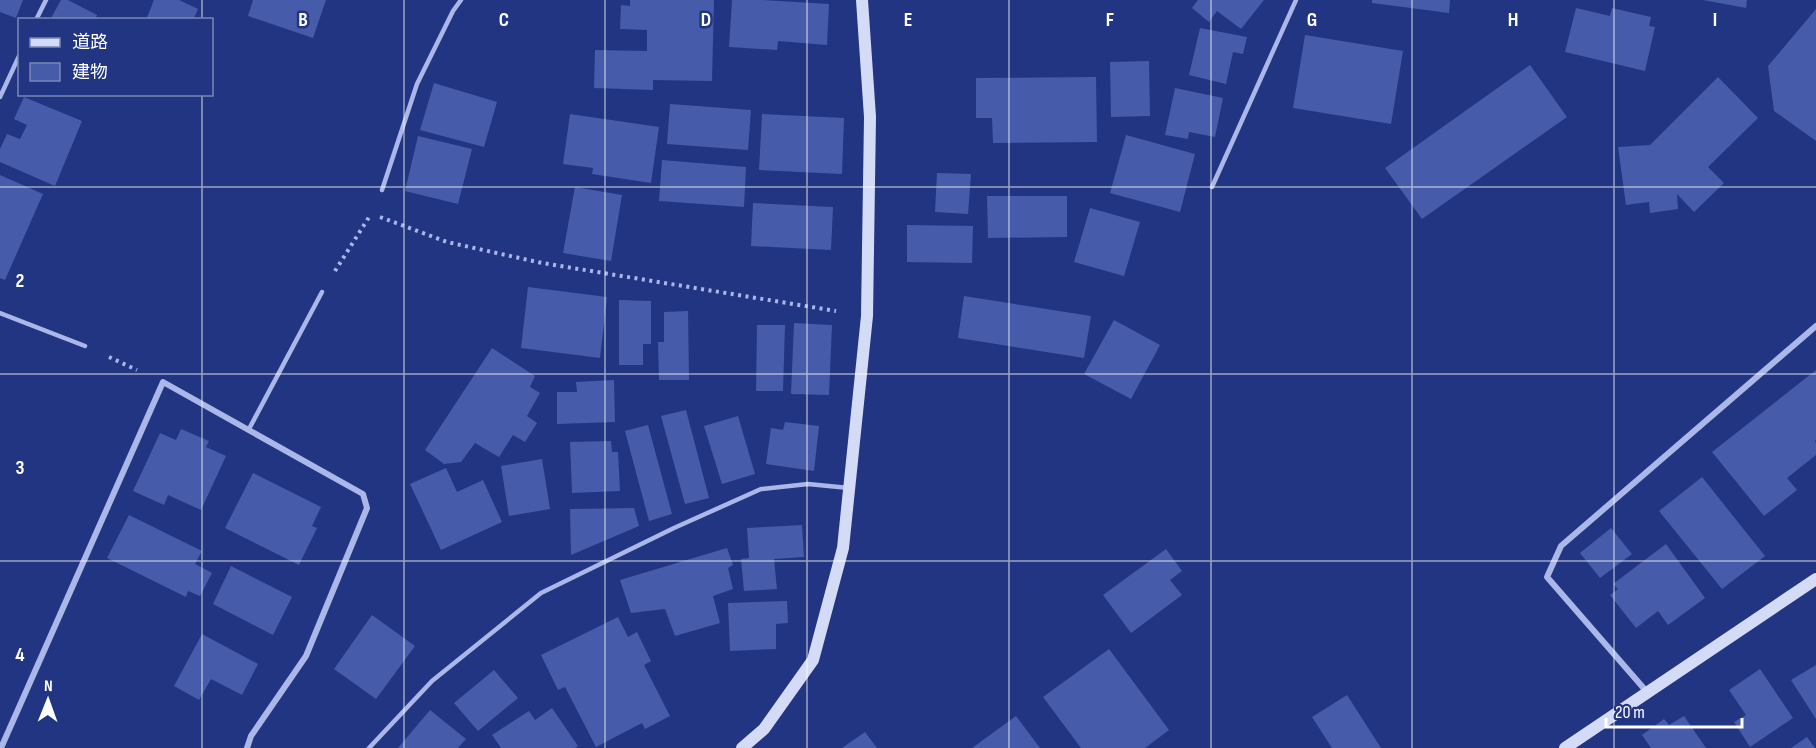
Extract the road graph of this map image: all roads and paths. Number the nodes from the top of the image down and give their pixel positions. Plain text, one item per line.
1 (45, 0) edge
2 (461, 0) edge
3 (862, 0) edge
4 (1296, 0) edge
5 (37, 18) edge
6 (18, 58) edge
7 (0, 98) edge
8 (1212, 188) dead end
9 (382, 190) dead end
10 (322, 292) joint
11 (0, 313) edge
12 (867, 316) junction
13 (1816, 326) edge
14 (85, 346) joint
15 (163, 382) junction
16 (249, 429) junction
17 (849, 488) junction
18 (1816, 579) edge
19 (1647, 692) junction
20 (1, 748) edge
21 (247, 748) edge
22 (369, 748) edge
23 (742, 748) edge
24 (1565, 748) edge

1 - 5 lane
2 - 9 lane
3 - 12 street
4 - 8 lane
6 - 7 lane
10 - 12 path
10 - 16 lane
11 - 14 lane
12 - 17 street
13 - 19 street
14 - 15 path
15 - 16 street
15 - 20 street
16 - 21 street
17 - 22 lane
17 - 23 street
18 - 19 street
19 - 24 street

